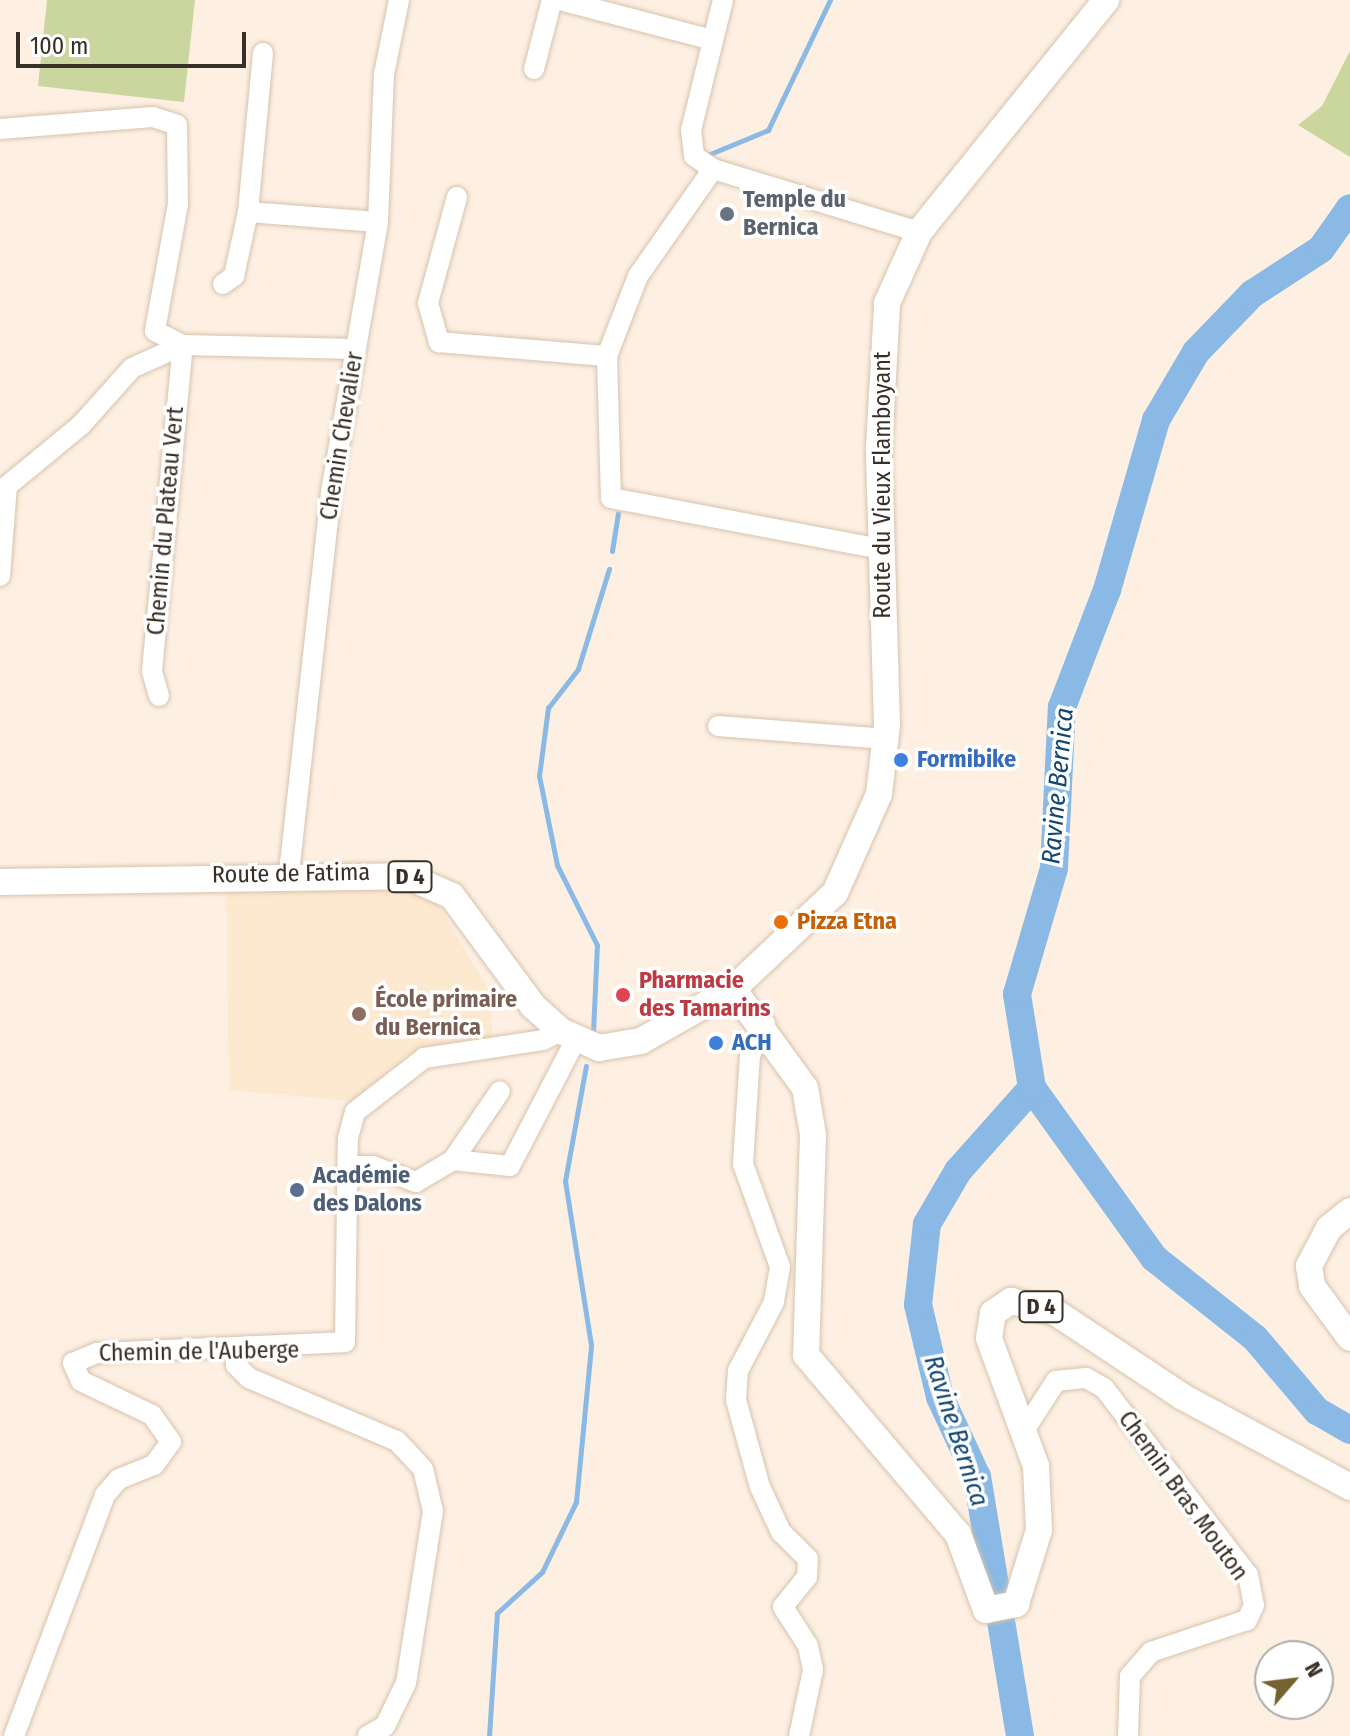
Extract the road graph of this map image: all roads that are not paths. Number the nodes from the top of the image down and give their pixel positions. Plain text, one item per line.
1 (399, 0) edge
2 (552, 0) edge
3 (560, 0) edge
4 (723, 0) edge
5 (1106, 0) edge
6 (713, 40) junction
7 (263, 53) dead end
8 (534, 69) dead end
9 (0, 129) edge
10 (713, 169) junction
11 (457, 197) dead end
12 (248, 212) junction
13 (378, 222) junction
14 (919, 232) junction
15 (223, 284) dead end
16 (183, 345) junction
17 (355, 349) junction
18 (607, 356) junction
19 (1, 497) edge
20 (880, 549) junction
21 (0, 576) edge
22 (159, 696) dead end
23 (718, 726) dead end
24 (886, 739) junction
25 (289, 873) junction
26 (0, 882) edge
27 (733, 989) junction
28 (765, 1023) junction
29 (568, 1035) junction
30 (500, 1091) dead end
31 (453, 1160) junction
32 (348, 1166) junction
33 (1350, 1211) edge
34 (1350, 1338) edge
35 (235, 1351) junction
36 (1023, 1432) junction
37 (1350, 1487) edge
38 (14, 1736) edge
39 (368, 1736) edge
40 (799, 1736) edge
41 (1128, 1736) edge

1 - 13 street, Chemin Chevalier
2 - 8 street
3 - 6 street
4 - 6 street
5 - 14 main road, Route du Vieux Flamboyant
6 - 10 street
7 - 12 street
9 - 16 street
10 - 14 street
10 - 18 street
11 - 18 street
12 - 13 street
12 - 15 street
13 - 17 street, Chemin Chevalier
14 - 20 main road, Route du Vieux Flamboyant
16 - 17 street
16 - 19 street
16 - 22 street, Chemin du Plateau Vert
17 - 25 street, Chemin Chevalier
18 - 20 street
19 - 21 street
20 - 24 main road, Route du Vieux Flamboyant
23 - 24 street
24 - 27 main road, Route du Vieux Flamboyant
25 - 26 main road, Route de Fatima / D 4
25 - 29 main road, Route de Fatima / D 4
27 - 28 main road, D 4
27 - 29 main road
28 - 36 main road, D 4
28 - 40 street
29 - 31 street
29 - 32 street, Chemin de l'Auberge
30 - 31 street
31 - 32 street
32 - 35 street, Chemin de l'Auberge
33 - 34 main road
35 - 38 street, Chemin de l'Auberge
35 - 39 street
36 - 37 main road, D 4
36 - 41 street, Chemin Bras Mouton

